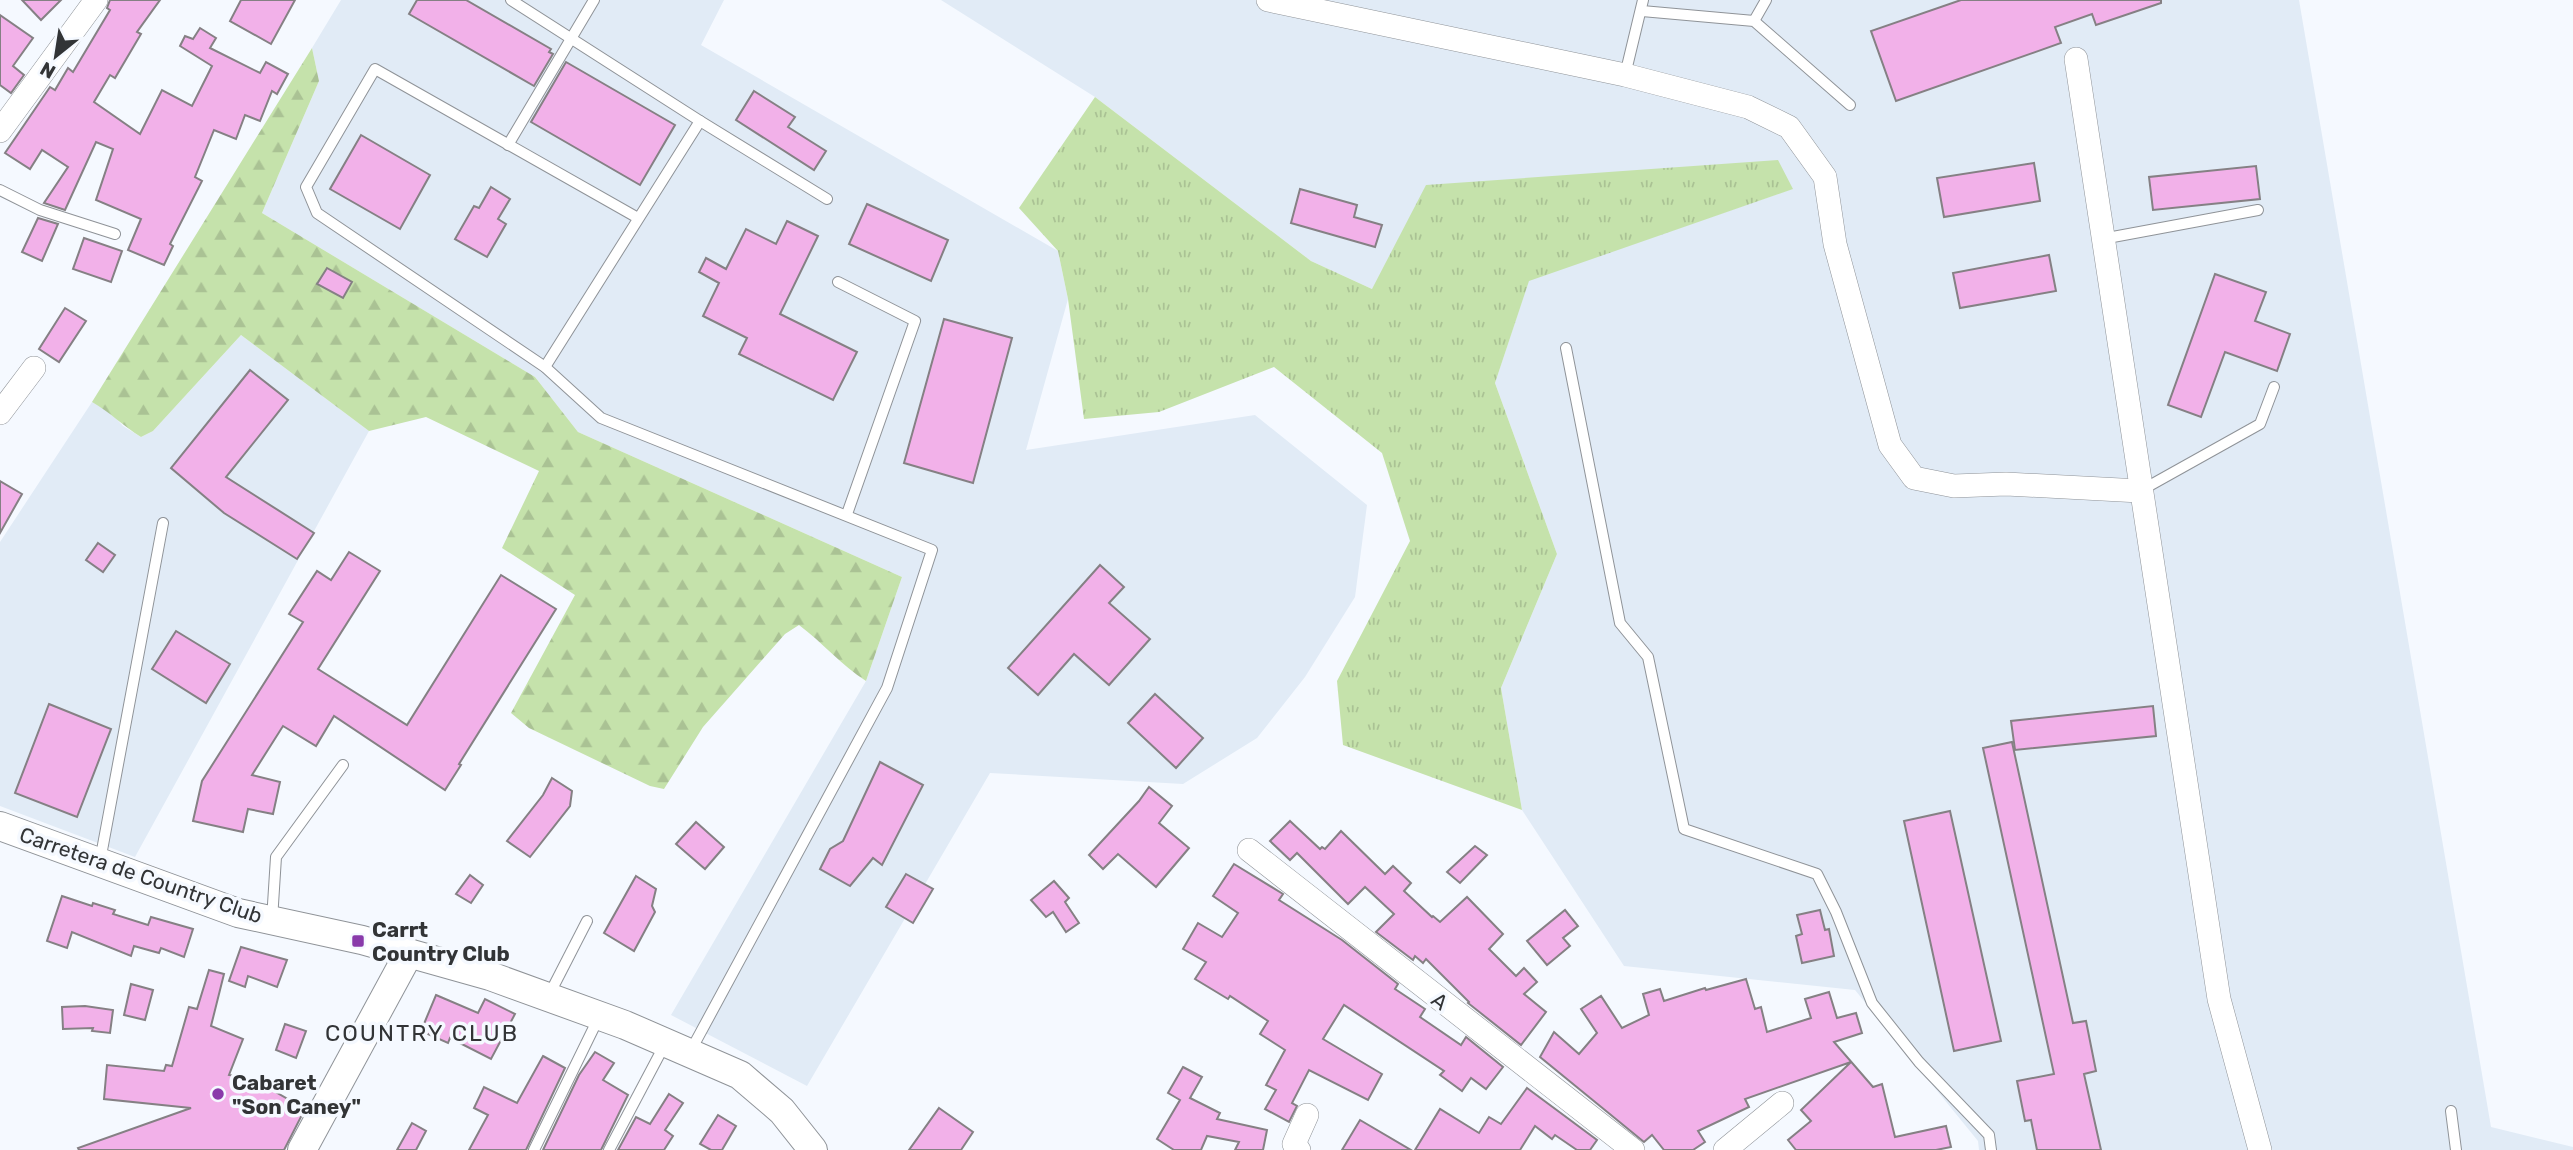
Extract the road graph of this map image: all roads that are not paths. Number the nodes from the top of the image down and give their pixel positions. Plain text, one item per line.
1 (96, 0) edge
2 (512, 0) edge
3 (594, 0) edge
4 (1268, 0) edge
5 (1766, 0) edge
6 (1643, 6) edge
7 (1754, 21) junction
8 (572, 38) junction
9 (2076, 59) dead end
10 (1625, 75) junction
11 (1850, 105) dead end
12 (700, 121) junction
13 (0, 131) edge
14 (508, 145) junction
15 (0, 190) edge
16 (827, 198) dead end
17 (2258, 210) dead end
18 (638, 218) junction
19 (114, 234) dead end
20 (2102, 239) junction
21 (838, 282) dead end
22 (1566, 348) dead end
23 (545, 367) junction
24 (34, 368) dead end
25 (2274, 387) dead end
26 (0, 413) edge
27 (2140, 491) junction
28 (847, 514) junction
29 (163, 523) dead end
30 (343, 765) dead end
31 (0, 826) edge
32 (1249, 850) dead end
33 (100, 861) junction
34 (272, 920) junction
35 (587, 921) dead end
36 (409, 953) junction
37 (548, 997) junction
38 (600, 1016) junction
39 (678, 1047) junction
40 (1782, 1103) dead end
41 (2451, 1111) dead end
42 (1307, 1115) dead end
43 (302, 1150) edge
44 (534, 1150) edge
45 (609, 1150) edge
46 (813, 1150) edge
47 (1299, 1150) edge
48 (1633, 1150) edge
49 (1725, 1150) edge
50 (1991, 1150) edge
51 (2260, 1150) edge
52 (2455, 1150) edge

1 - 13 street
2 - 8 lane
3 - 8 lane
4 - 10 street
5 - 7 lane
6 - 7 lane
6 - 10 lane
7 - 11 lane
8 - 12 lane
8 - 14 lane
9 - 20 street
10 - 27 street
12 - 16 lane
12 - 18 lane
14 - 18 lane
14 - 23 lane
15 - 19 lane
17 - 20 lane
18 - 23 lane
20 - 27 street
21 - 28 lane
22 - 50 lane
23 - 28 lane
24 - 26 street
25 - 27 lane
27 - 51 street
28 - 39 lane
29 - 33 lane
30 - 34 lane
31 - 33 street, Carretera de Country Club
32 - 48 street, A
33 - 34 street, Carretera de Country Club
34 - 36 street, Carretera de Country Club
35 - 37 lane
36 - 37 street, Carretera de Country Club
36 - 43 street
37 - 38 street, Carretera de Country Club
38 - 39 street, Carretera de Country Club
38 - 44 lane
39 - 45 lane
39 - 46 street, Carretera de Country Club
40 - 49 street
41 - 52 lane
42 - 47 street

